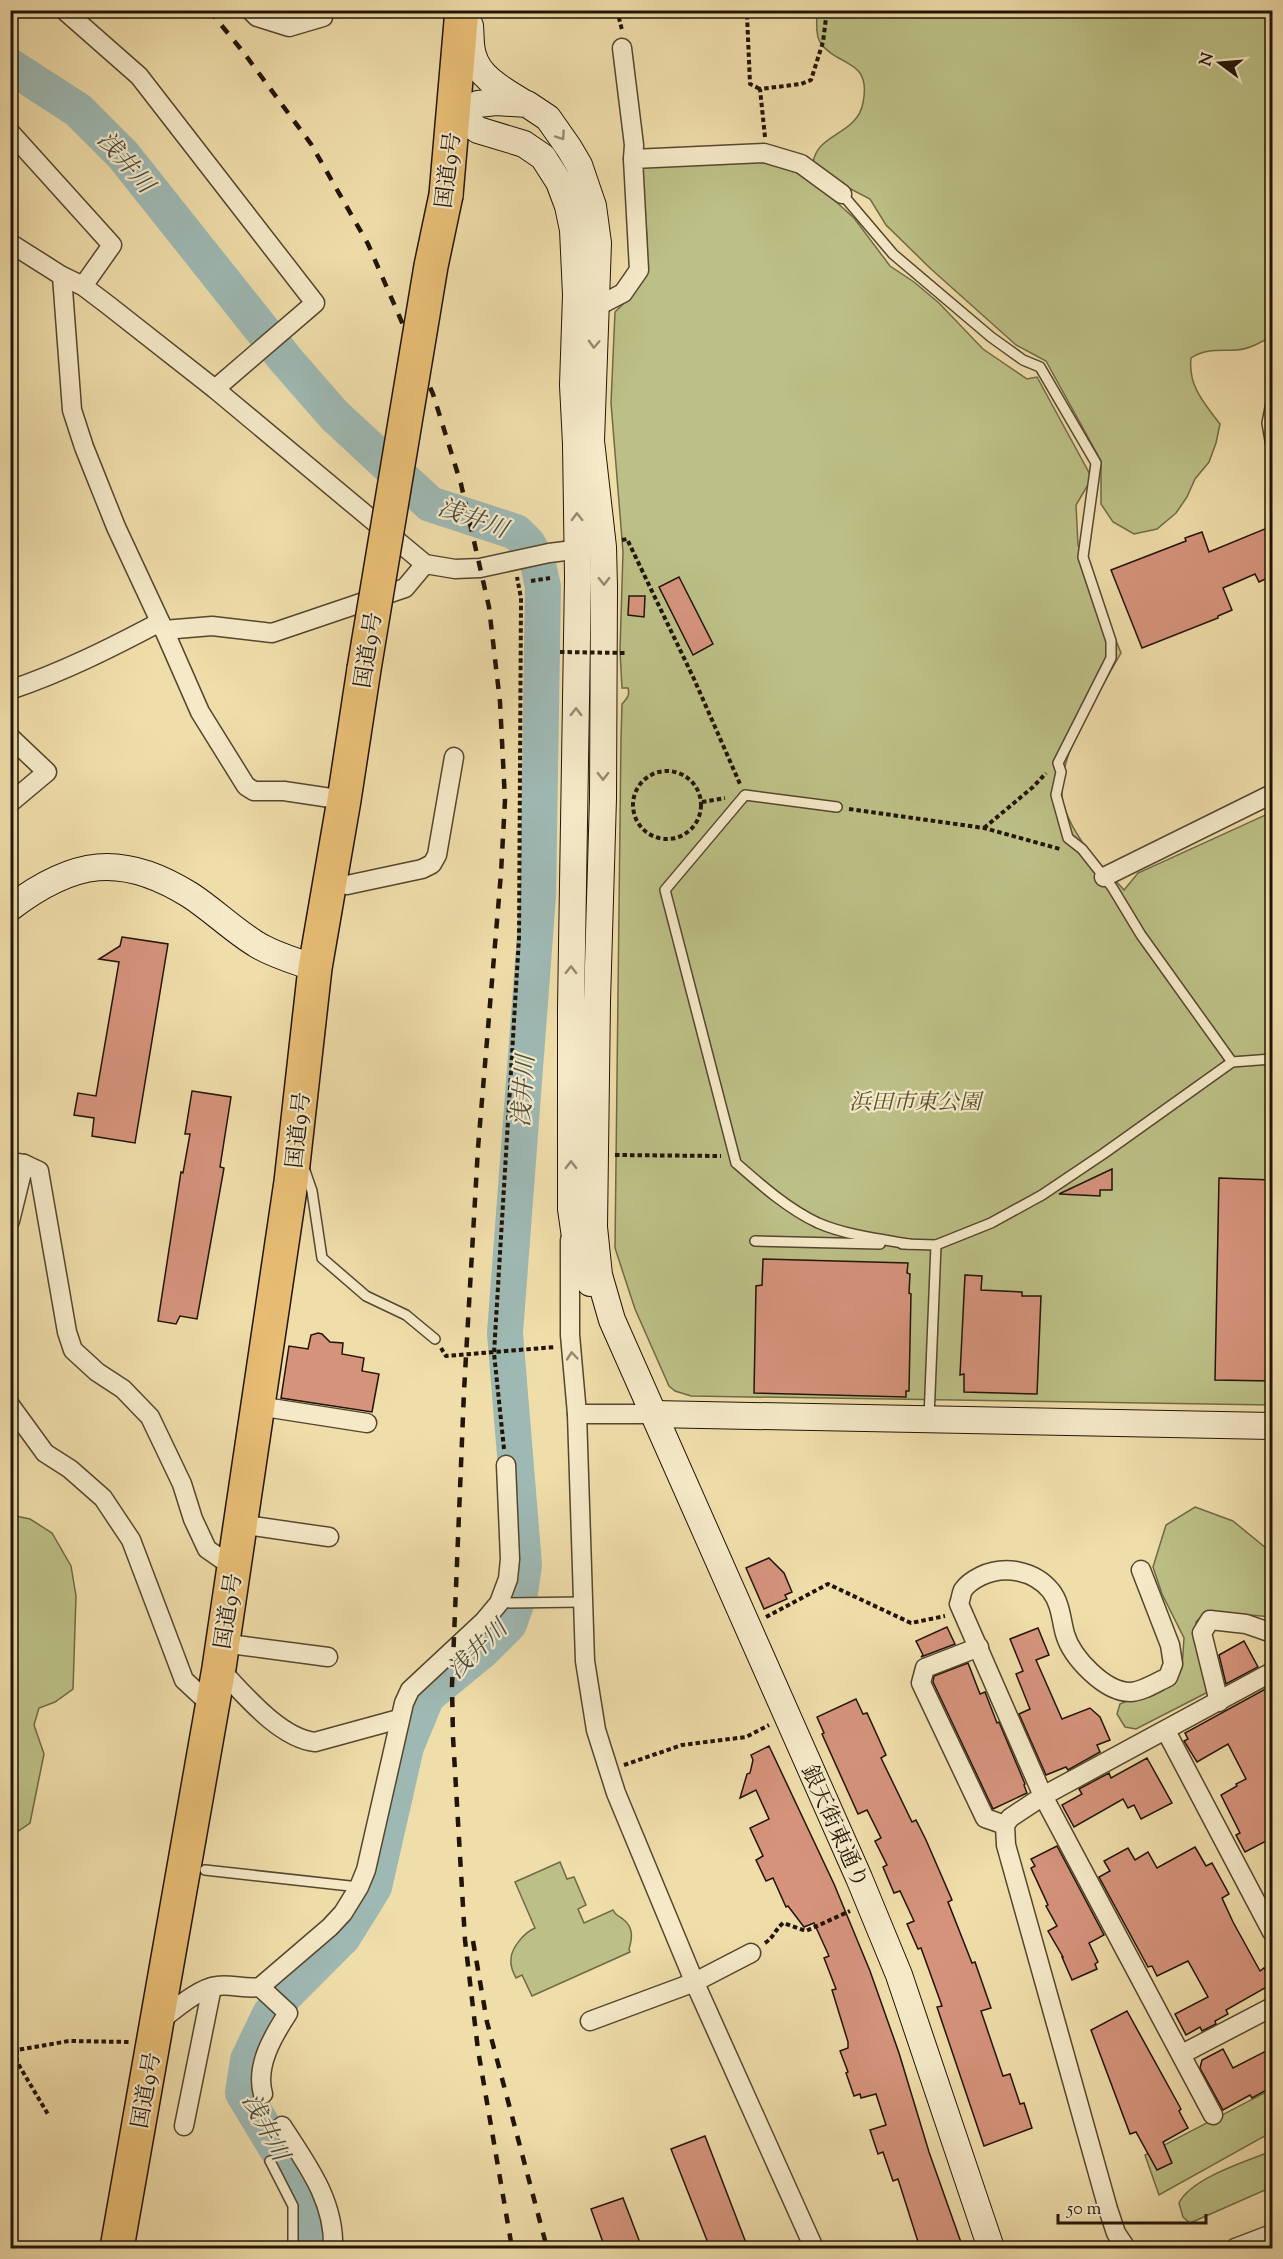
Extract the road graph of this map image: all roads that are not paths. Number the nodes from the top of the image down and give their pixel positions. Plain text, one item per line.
1 (64, 10) edge
2 (250, 10) edge
3 (324, 10) edge
4 (462, 10) edge
5 (468, 10) edge
6 (622, 48) dead end
7 (527, 104) junction
8 (454, 112) junction
9 (10, 132) edge
10 (633, 159) junction
11 (842, 194) joint
12 (10, 243) edge
13 (62, 276) junction
14 (83, 286) junction
15 (596, 307) junction
16 (215, 389) junction
17 (1272, 398) edge
18 (1272, 452) edge
19 (609, 544) junction
20 (578, 549) junction
21 (425, 564) junction
22 (162, 626) junction
23 (10, 690) edge
24 (10, 737) edge
25 (454, 757) dead end
26 (1272, 794) edge
27 (344, 800) junction
28 (10, 803) edge
29 (837, 807) road end
30 (1104, 877) junction
31 (330, 882) junction
32 (10, 908) edge
33 (315, 968) junction
34 (1272, 1059) edge
35 (1232, 1062) junction
36 (295, 1143) junction
37 (17, 1163) edge
38 (571, 1209) junction
39 (10, 1221) edge
40 (755, 1241) dead end
41 (909, 1244) junction
42 (936, 1245) junction
43 (612, 1320) junction
44 (435, 1339) road end
45 (10, 1405) edge
46 (258, 1406) junction
47 (577, 1414) junction
48 (653, 1414) junction
49 (929, 1418) junction
50 (367, 1423) dead end
51 (1272, 1426) edge
52 (506, 1465) road end
53 (240, 1524) junction
54 (329, 1537) dead end
55 (234, 1568) junction
56 (1141, 1570) dead end
57 (582, 1602) junction
58 (502, 1603) junction
59 (1272, 1633) edge
60 (979, 1647) junction
61 (220, 1656) junction
62 (328, 1657) dead end
63 (1272, 1672) edge
64 (1219, 1702) junction
65 (212, 1706) junction
66 (399, 1719) junction
67 (1166, 1731) junction
68 (1043, 1796) junction
69 (1005, 1825) junction
70 (205, 1870) dead end
71 (359, 1887) junction
72 (1272, 1932) edge
73 (751, 1953) road end
74 (695, 1982) junction
75 (212, 1987) junction
76 (264, 1991) junction
77 (1272, 2007) edge
78 (590, 2021) dead end
79 (155, 2033) junction
80 (1182, 2054) junction
81 (263, 2094) dead end
82 (1213, 2115) dead end
83 (184, 2126) dead end
84 (282, 2126) dead end
85 (270, 2162) dead end
86 (1272, 2234) edge
87 (117, 2248) edge
88 (293, 2248) edge
89 (333, 2248) edge
90 (814, 2248) edge
91 (991, 2248) edge
92 (1126, 2248) edge
93 (1235, 2248) edge

1 - 16 street
2 - 3 street
4 - 8 highway, 国道9号
5 - 7 street
6 - 10 street
7 - 8 street
7 -> 15 street
20 -> 8 street
8 - 27 highway, 国道9号, bridge
9 - 14 street
10 - 11 street
10 - 15 street
11 - 30 lane
12 - 13 street
13 - 14 street
13 - 22 street
14 - 16 street
15 -> 19 street
16 - 21 street
17 - 18 lane
19 - 20 street
19 -> 43 street
20 - 21 street
38 -> 20 street
21 - 22 street
22 - 23 street
22 - 27 street
24 - 28 street
25 - 31 street
26 - 30 street
27 - 31 highway, 国道9号
29 - 41 lane
30 - 35 lane
31 - 33 highway, 国道9号
32 - 33 street
33 - 36 highway, 国道9号
34 - 35 lane
35 - 42 lane
36 - 44 lane
36 - 46 highway, 国道9号
37 - 39 street
37 - 55 street
38 - 43 street
47 -> 38 street
40 - 41 lane
41 - 42 lane
42 - 49 lane
43 - 48 street, 銀天街東通り
45 - 65 street
46 - 50 street
46 - 53 highway, 国道9号
47 - 48 street
47 - 57 street
48 - 49 street
48 - 91 street, 銀天街東通り
49 - 51 street
52 - 58 street
53 - 54 street
53 - 55 highway, 国道9号
55 - 61 highway, 国道9号
56 - 60 street
57 - 58 lane
57 - 74 street
58 - 66 street
59 - 64 street
60 - 68 street
60 - 69 street
61 - 62 street
61 - 65 highway, 国道9号
61 - 66 street
63 - 64 street
64 - 67 street
65 - 79 highway, 国道9号
66 - 71 street
67 - 68 street
67 - 72 street
68 - 69 street
68 - 80 street
69 - 92 street
70 - 71 lane
71 - 76 street
73 - 74 street
74 - 78 street
74 - 90 street
75 - 76 street
75 - 79 street
75 - 83 street
76 - 81 street
77 - 80 street
79 - 87 highway, 国道9号
80 - 82 street
84 - 89 street
85 - 88 lane
86 - 93 street

